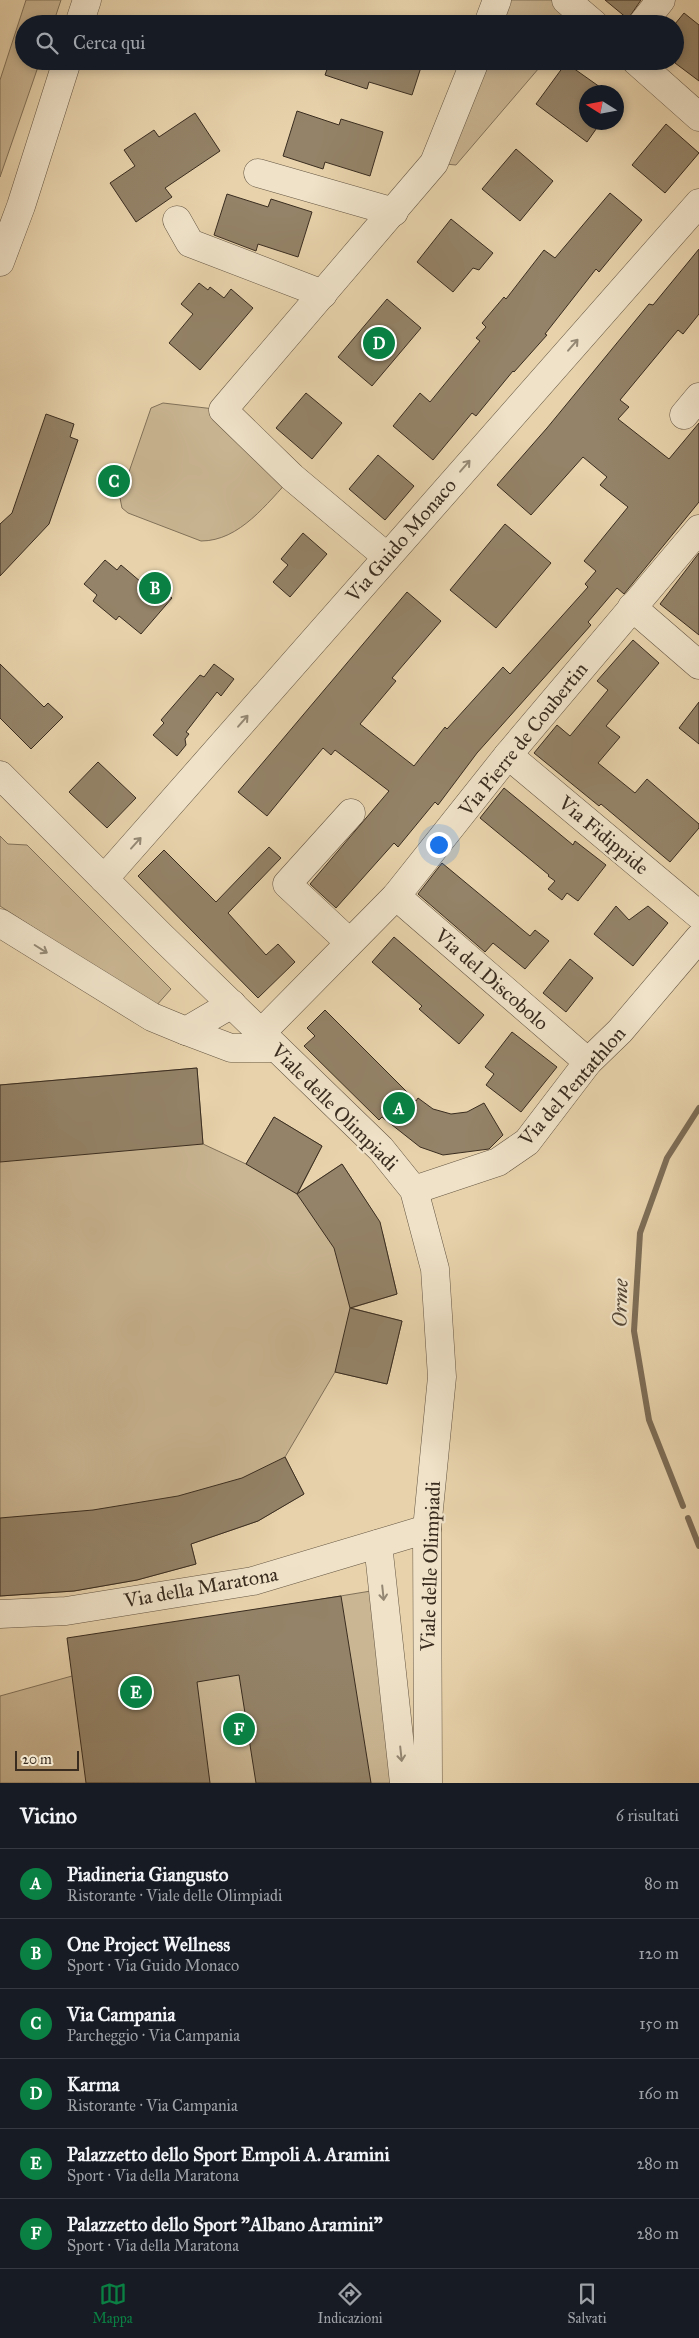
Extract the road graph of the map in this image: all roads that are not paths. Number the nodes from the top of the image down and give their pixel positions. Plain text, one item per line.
1 (86, 0) edge
2 (497, 0) edge
3 (566, 0) edge
4 (661, 0) edge
5 (82, 15) edge
6 (491, 15) edge
7 (584, 15) edge
8 (649, 15) edge
9 (64, 70) edge
10 (471, 70) edge
11 (646, 70) edge
12 (699, 117) edge
13 (258, 173) dead end
14 (699, 203) edge
15 (394, 212) junction
16 (178, 220) dead end
17 (0, 262) edge
18 (323, 294) junction
19 (698, 534) edge
20 (386, 556) junction
21 (632, 607) junction
22 (699, 665) edge
23 (508, 755) junction
24 (0, 775) edge
25 (351, 813) dead end
26 (104, 879) junction
27 (396, 896) junction
28 (699, 915) edge
29 (0, 923) edge
30 (699, 938) edge
31 (349, 942) junction
32 (232, 1004) junction
33 (186, 1031) junction
34 (268, 1041) junction
35 (588, 1062) junction
36 (414, 1190) junction
37 (427, 1529) junction
38 (378, 1544) junction
39 (0, 1614) edge
40 (404, 1783) edge
41 (428, 1783) edge

1 - 5 street
2 - 6 street
3 - 7 street
4 - 8 street
9 - 17 street
10 - 15 street
11 - 12 street
13 - 15 street
20 -> 14 street, Via Guido Monaco
15 - 18 street
16 - 18 street
18 - 20 street
19 - 21 street, Via Pierre de Coubertin
26 -> 20 street, Via Guido Monaco
21 - 22 street
21 - 23 street, Via Pierre de Coubertin
23 - 27 street, Via Pierre de Coubertin
23 - 28 street, Via Fidippide
24 - 26 street, Viale delle Olimpiadi
25 - 31 street
26 - 32 street, Viale delle Olimpiadi
27 - 31 street, Via Pierre de Coubertin
27 - 35 street, Via del Discobolo
29 -> 33 street
30 - 35 street, Via del Pentathlon
31 - 34 street, Via Pierre de Coubertin
32 - 33 street
32 - 34 street, Viale delle Olimpiadi
33 - 34 street
34 - 36 street, Viale delle Olimpiadi
35 - 36 street, Via del Pentathlon
36 - 37 street, Viale delle Olimpiadi
37 - 38 street, Via della Maratona
37 - 41 street, Viale delle Olimpiadi
38 - 39 street, Via della Maratona
38 -> 40 street

